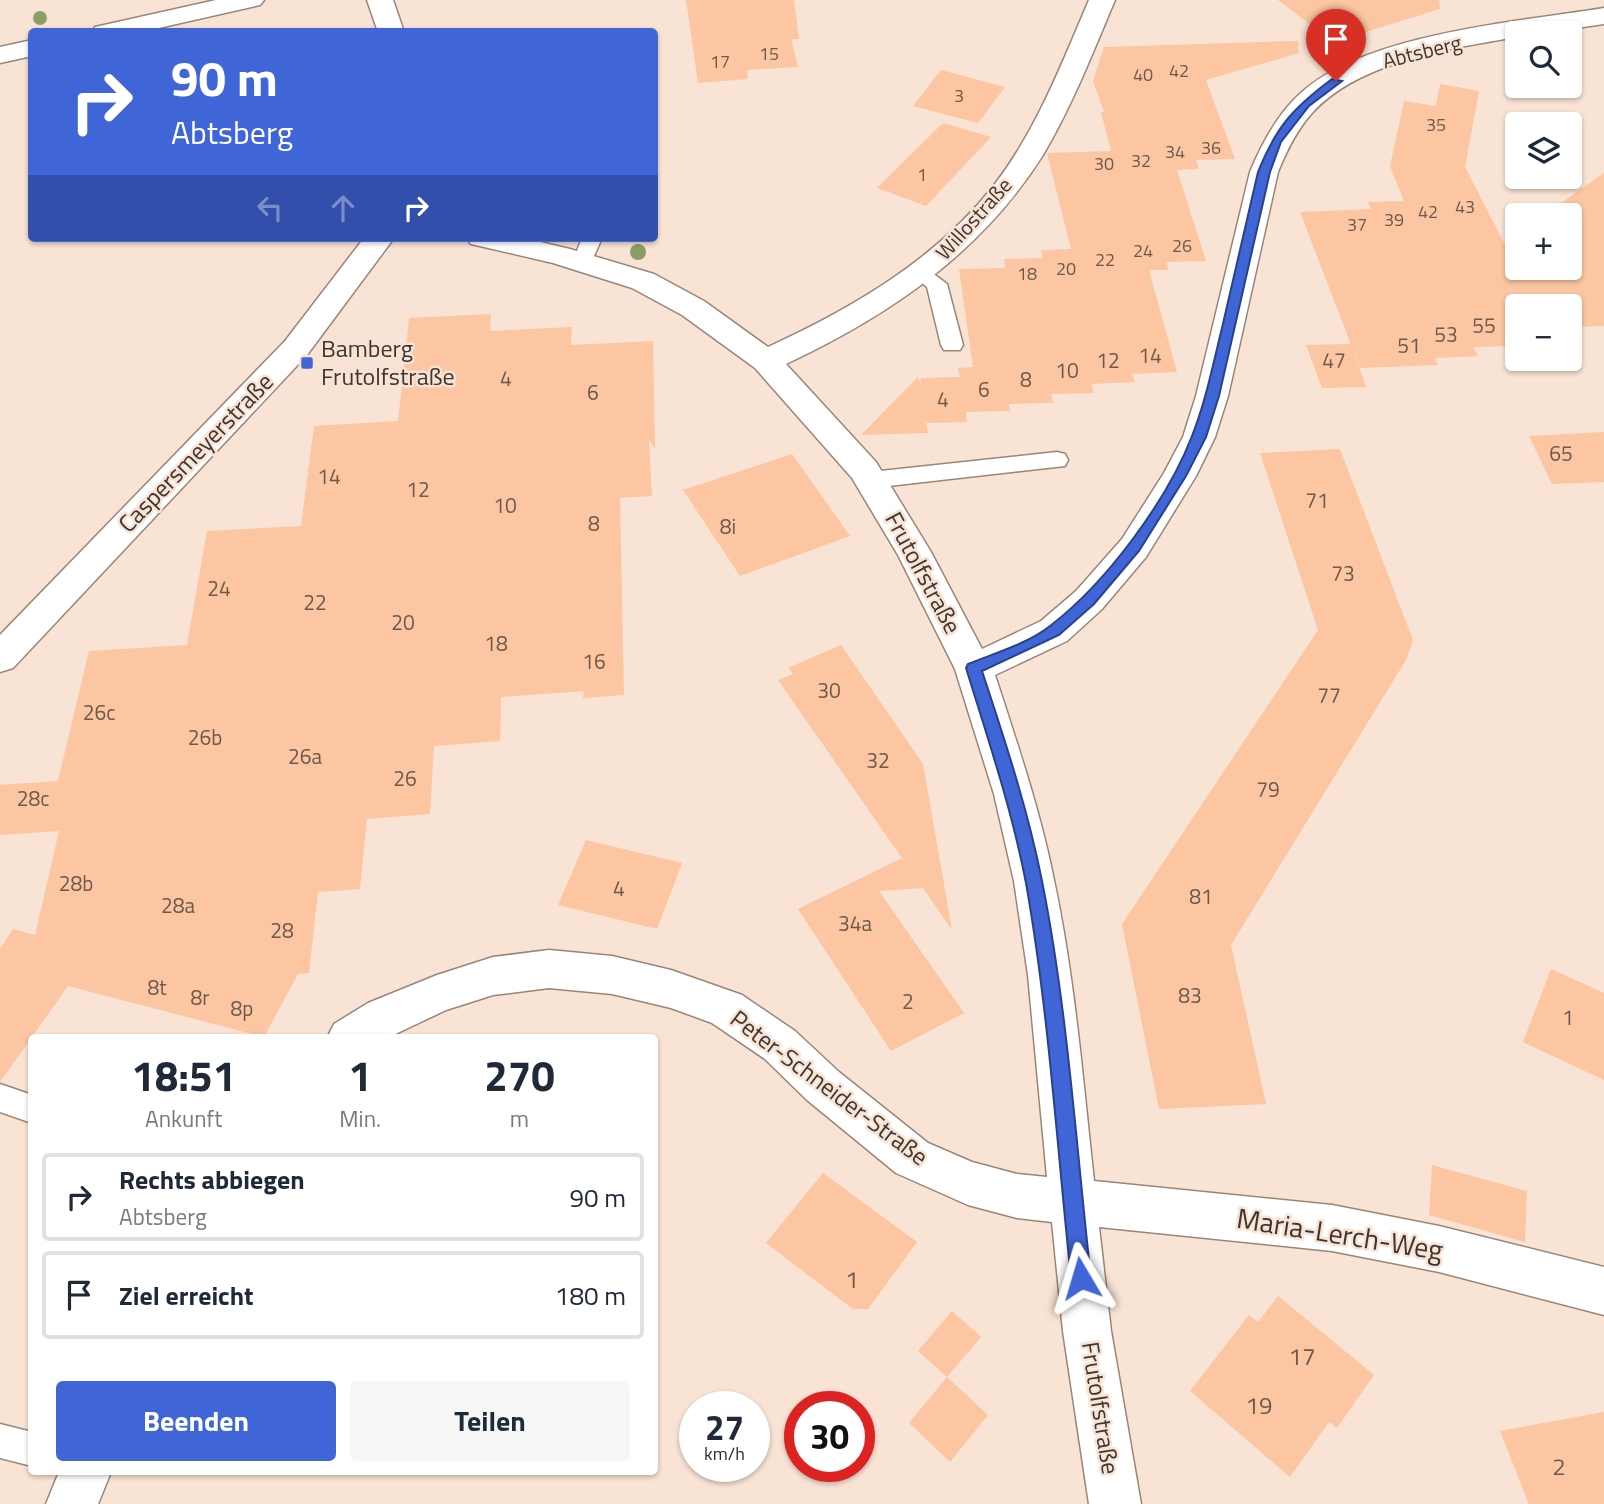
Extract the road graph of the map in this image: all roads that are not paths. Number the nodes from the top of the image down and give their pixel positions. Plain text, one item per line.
1 (251, 0) edge
2 (380, 0) edge
3 (1102, 0) edge
4 (1604, 16) edge
5 (122, 28) edge
6 (390, 28) edge
7 (28, 49) edge
8 (0, 55) edge
9 (376, 242) edge
10 (517, 242) edge
11 (588, 250) edge
12 (920, 273) junction
13 (952, 345) dead end
14 (766, 362) junction
15 (1057, 460) dead end
16 (871, 480) junction
17 (0, 658) edge
18 (974, 668) junction
19 (355, 1034) edge
20 (0, 1098) edge
21 (28, 1108) edge
22 (1071, 1200) junction
23 (1604, 1291) edge
24 (0, 1441) edge
25 (28, 1448) edge
26 (84, 1475) edge
27 (72, 1504) edge
28 (1115, 1504) edge

1 - 5 street
2 - 6 street
3 - 12 street, Willostraße
4 - 18 street, Abtsberg
7 - 8 street
9 - 17 street, Caspersmeyerstraße
10 - 11 street, Frutolfstraße
11 - 14 street, Frutolfstraße
12 - 13 lane
12 - 14 street, Willostraße
14 - 16 street, Frutolfstraße
15 - 16 lane
16 - 18 street, Frutolfstraße
18 - 22 street, Frutolfstraße
19 - 22 street, Peter-Schneider-Straße
20 - 21 lane
22 - 23 street, Maria-Lerch-Weg
22 - 28 street, Frutolfstraße
24 - 25 lane
26 - 27 street

